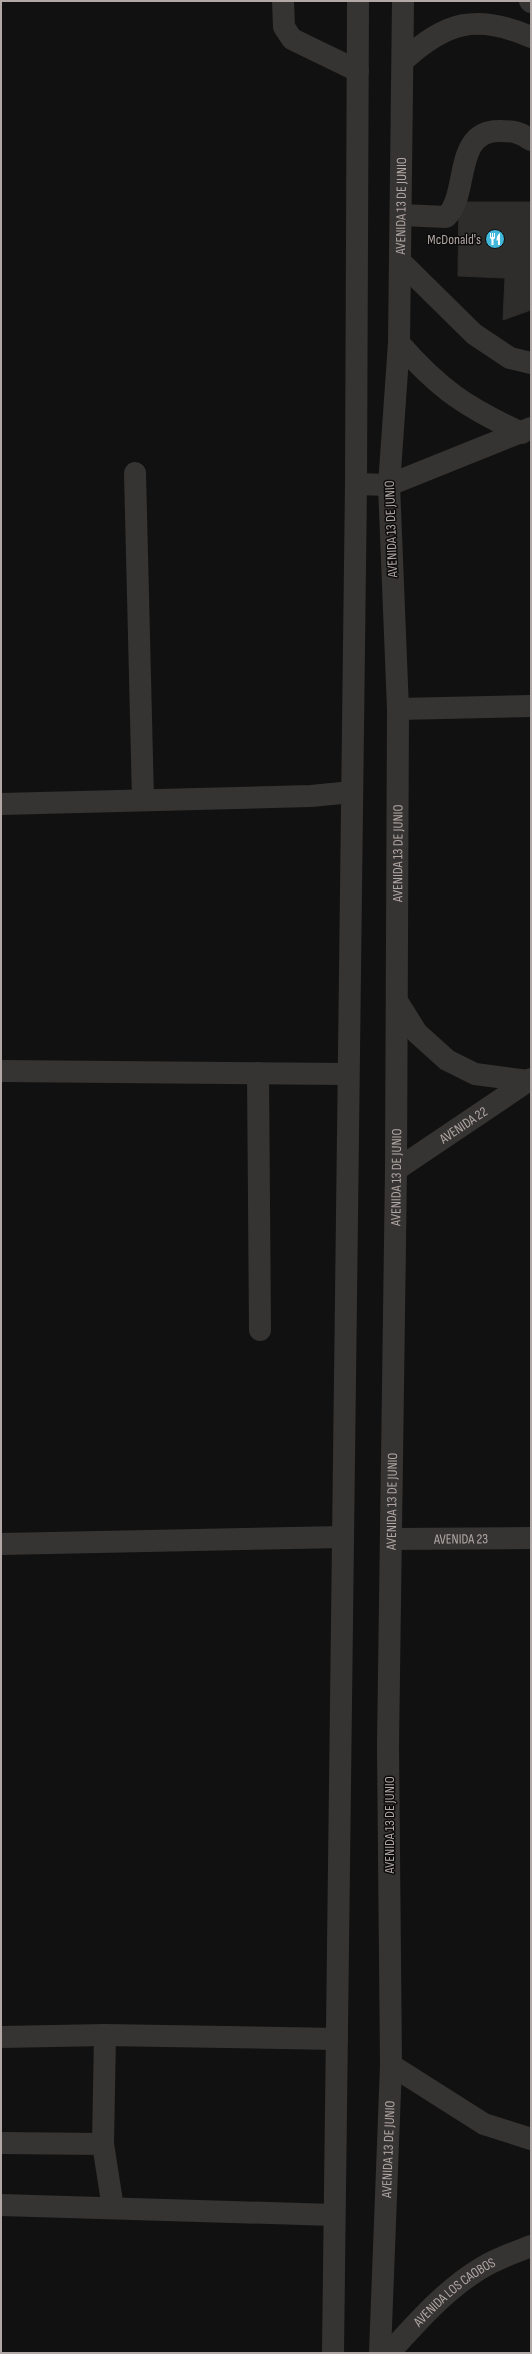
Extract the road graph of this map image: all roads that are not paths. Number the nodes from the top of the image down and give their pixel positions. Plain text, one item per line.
1 (283, 1) edge
2 (358, 1) edge
3 (403, 1) edge
4 (531, 37) edge
5 (402, 62) junction
6 (358, 71) junction
7 (531, 140) edge
8 (402, 214) junction
9 (401, 262) junction
10 (399, 343) junction
11 (531, 363) edge
12 (526, 430) edge
13 (135, 473) dead end
14 (356, 484) junction
15 (389, 485) junction
16 (531, 706) edge
17 (398, 709) junction
18 (352, 792) junction
19 (143, 799) junction
20 (1, 804) edge
21 (397, 1001) junction
22 (1, 1071) edge
23 (258, 1073) junction
24 (348, 1074) junction
25 (530, 1080) edge
26 (396, 1170) junction
27 (260, 1330) dead end
28 (343, 1537) junction
29 (531, 1538) edge
30 (391, 1539) junction
31 (1, 1544) edge
32 (105, 2035) junction
33 (1, 2036) edge
34 (336, 2040) junction
35 (391, 2065) junction
36 (531, 2138) edge
37 (1, 2143) edge
38 (103, 2144) junction
39 (1, 2205) edge
40 (113, 2208) junction
41 (334, 2215) junction
42 (531, 2246) edge
43 (333, 2353) edge
44 (380, 2353) edge
45 (390, 2353) edge

1 - 6 street
2 - 6 street
3 - 5 street, AVENIDA 13 DE JUNIO
4 - 5 street
5 - 8 street, AVENIDA 13 DE JUNIO
6 - 14 street
7 - 8 street
8 - 9 street, AVENIDA 13 DE JUNIO
9 - 10 street, AVENIDA 13 DE JUNIO
9 - 11 street
10 - 12 street
10 - 15 street, AVENIDA 13 DE JUNIO
12 - 15 street
13 - 19 street
14 - 15 street
14 - 18 street
15 - 17 street, AVENIDA 13 DE JUNIO
16 - 17 street
17 - 21 street, AVENIDA 13 DE JUNIO
18 - 19 street
18 - 24 street
19 - 20 street
21 - 25 street
21 - 26 street, AVENIDA 13 DE JUNIO
22 - 23 street
23 - 24 street
23 - 27 street
24 - 28 street
25 - 26 street, AVENIDA 22
26 - 30 street, AVENIDA 13 DE JUNIO
28 - 31 street
28 - 34 street
29 - 30 street, AVENIDA 23
30 - 35 street, AVENIDA 13 DE JUNIO
32 - 33 street
32 - 34 street
32 - 38 street
34 - 41 street
35 - 36 street
35 - 44 street, AVENIDA 13 DE JUNIO
37 - 38 street
38 - 40 street
39 - 40 street
40 - 41 street
41 - 43 street
42 - 45 street, AVENIDA LOS CAOBOS

